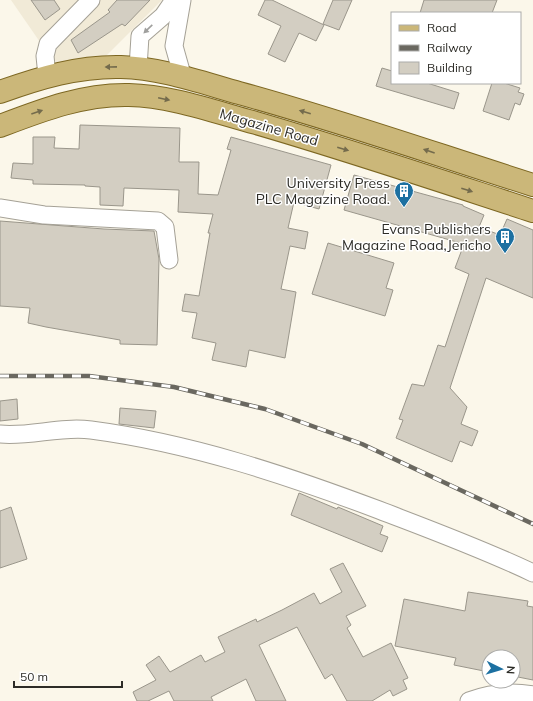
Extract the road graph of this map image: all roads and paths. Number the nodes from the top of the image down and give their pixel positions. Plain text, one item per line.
1 (91, 0) edge
2 (174, 0) edge
3 (182, 0) edge
4 (138, 68) junction
5 (48, 76) junction
6 (183, 78) junction
7 (0, 92) edge
8 (0, 126) edge
9 (533, 185) edge
10 (0, 208) edge
11 (533, 211) edge
12 (169, 260) dead end
13 (0, 434) edge
14 (533, 573) edge
15 (533, 695) edge
16 (469, 701) edge

1 - 5 street
2 -> 4 street
3 - 6 street
4 -> 5 main road, Magazine Road
4 - 6 main road, Magazine Road
5 - 7 main road, Magazine Road
9 -> 6 main road, Magazine Road
8 -> 11 main road, Magazine Road
10 - 12 street
13 - 14 street
15 - 16 street

